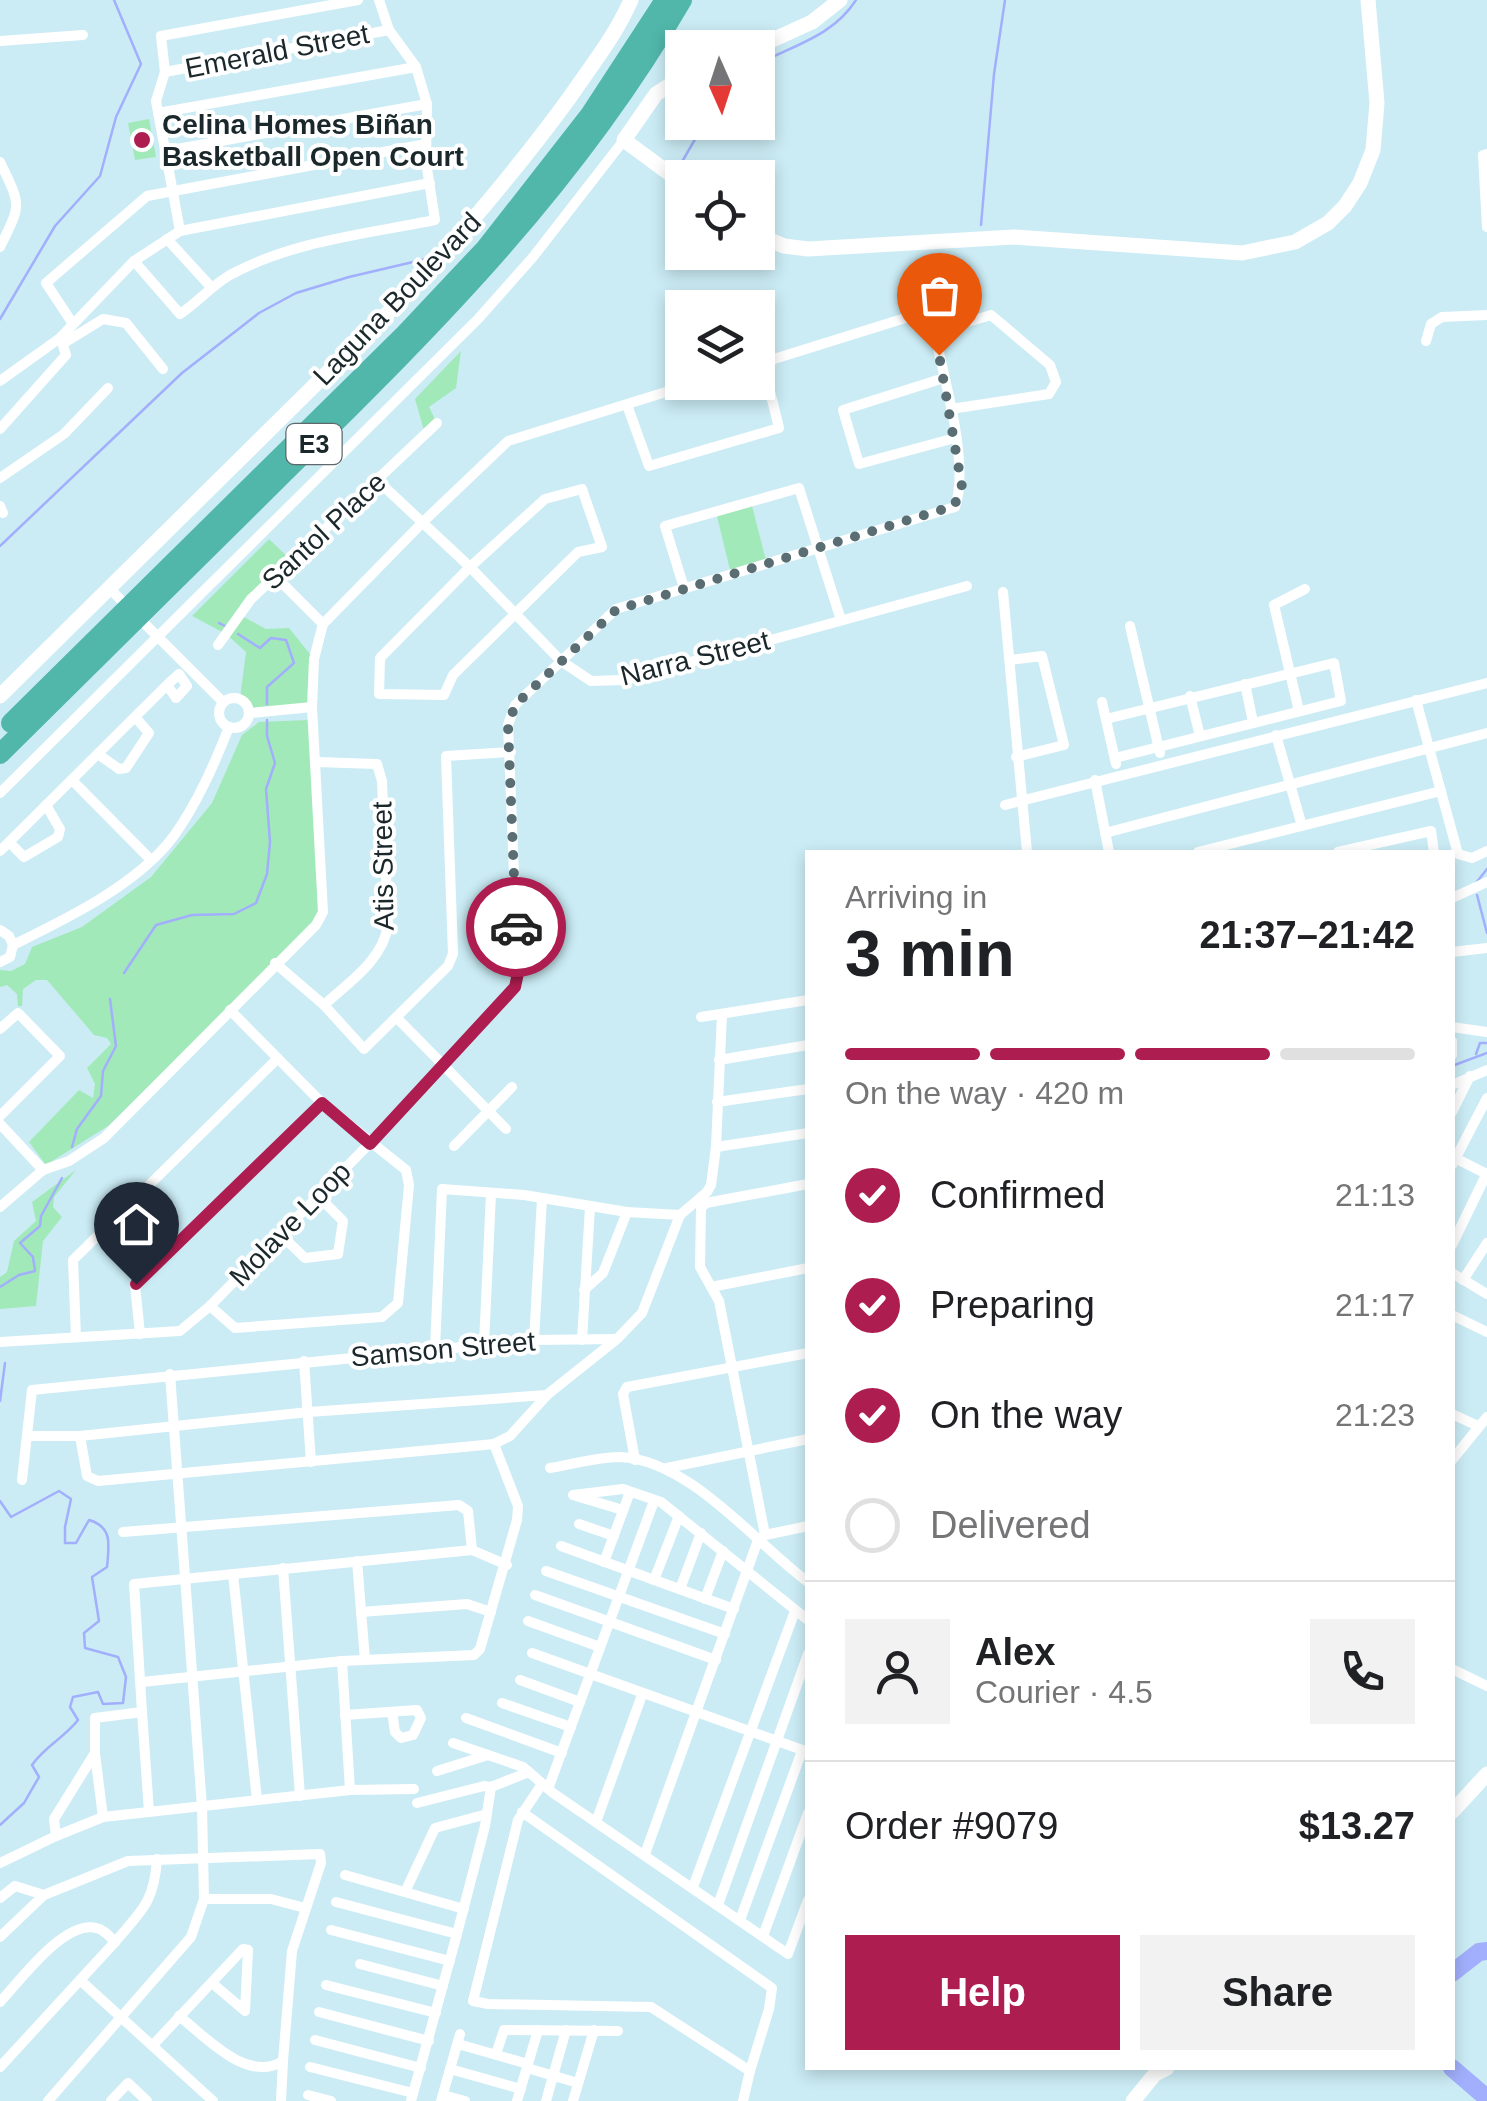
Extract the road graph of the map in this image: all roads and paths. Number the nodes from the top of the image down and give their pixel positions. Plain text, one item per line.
1 (358, 0) edge
2 (379, 0) edge
3 (631, 0) edge
4 (665, 0) edge
5 (682, 0) edge
6 (840, 0) edge
7 (1368, 0) edge
8 (389, 30) junction
9 (82, 34) dead end
10 (775, 39) edge
11 (0, 41) edge
12 (416, 67) junction
13 (165, 72) junction
14 (665, 88) edge
15 (427, 104) junction
16 (158, 113) junction
17 (624, 140) junction
18 (426, 144) junction
19 (166, 151) junction
20 (1487, 154) edge
21 (0, 162) edge
22 (665, 170) edge
23 (430, 183) junction
24 (174, 191) junction
25 (1486, 195) edge
26 (1487, 227) edge
27 (180, 231) junction
28 (167, 239) junction
29 (775, 242) edge
30 (0, 247) edge
31 (134, 261) junction
32 (211, 287) junction
33 (1487, 315) edge
34 (934, 332) junction
35 (66, 334) junction
36 (1426, 341) dead end
37 (775, 358) edge
38 (163, 369) dead end
39 (944, 378) junction
40 (0, 381) edge
41 (108, 388) dead end
42 (665, 393) edge
43 (771, 400) edge
44 (627, 405) junction
45 (951, 408) junction
46 (437, 424) dead end
47 (0, 429) edge
48 (955, 438) junction
49 (0, 478) edge
50 (378, 480) junction
51 (423, 522) junction
52 (818, 548) junction
53 (470, 568) junction
54 (276, 577) junction
55 (967, 586) dead end
56 (109, 588) junction
57 (684, 588) junction
58 (1305, 590) dead end
59 (153, 592) junction
60 (1003, 592) dead end
61 (514, 614) junction
62 (841, 620) junction
63 (323, 624) junction
64 (1130, 626) dead end
65 (116, 629) junction
66 (157, 636) junction
67 (218, 644) dead end
68 (1010, 660) junction
69 (561, 661) junction
70 (1292, 673) junction
71 (1246, 684) junction
72 (1487, 684) edge
73 (167, 685) dead end
74 (0, 696) edge
75 (1190, 696) junction
76 (1416, 700) junction
77 (223, 702) junction
78 (1102, 702) dead end
79 (1148, 706) junction
80 (312, 707) junction
81 (1300, 710) junction
82 (250, 712) junction
83 (135, 716) junction
84 (1106, 719) junction
85 (1253, 722) junction
86 (229, 727) junction
87 (1487, 732) edge
88 (0, 735) edge
89 (1276, 735) junction
90 (1200, 736) junction
91 (1158, 747) junction
92 (1432, 748) junction
93 (511, 752) junction
94 (0, 754) edge
95 (98, 754) junction
96 (1016, 757) junction
97 (1115, 758) junction
98 (316, 762) junction
99 (1163, 763) junction
100 (1118, 774) junction
101 (72, 780) junction
102 (1095, 780) junction
103 (1290, 784) junction
104 (1442, 792) junction
105 (0, 793) edge
106 (1020, 803) junction
107 (46, 805) junction
108 (1006, 805) dead end
109 (1302, 826) junction
110 (1105, 833) junction
111 (4, 847) edge
112 (1026, 850) edge
113 (1109, 850) edge
114 (1206, 850) edge
115 (1346, 850) edge
116 (1434, 850) edge
117 (1487, 851) edge
118 (150, 859) junction
119 (1487, 882) edge
120 (1455, 897) edge
121 (0, 930) edge
122 (13, 945) junction
123 (1487, 948) edge
124 (1455, 952) edge
125 (0, 962) edge
126 (276, 963) junction
127 (805, 1000) edge
128 (324, 1006) junction
129 (230, 1010) junction
130 (722, 1014) junction
131 (701, 1017) dead end
132 (398, 1019) junction
133 (1455, 1027) edge
134 (0, 1029) edge
135 (1487, 1032) edge
136 (805, 1046) edge
137 (277, 1058) junction
138 (719, 1060) junction
139 (443, 1066) junction
140 (1487, 1070) edge
141 (1470, 1076) junction
142 (1455, 1084) edge
143 (512, 1087) dead end
144 (805, 1089) edge
145 (1487, 1098) edge
146 (717, 1102) junction
147 (322, 1103) junction
148 (1455, 1106) edge
149 (486, 1112) junction
150 (0, 1116) edge
151 (0, 1124) edge
152 (506, 1129) dead end
153 (805, 1132) edge
154 (370, 1144) junction
155 (454, 1146) dead end
156 (716, 1147) junction
157 (1455, 1158) edge
158 (1455, 1160) edge
159 (43, 1170) junction
160 (1487, 1174) edge
161 (805, 1185) edge
162 (491, 1194) junction
163 (318, 1196) junction
164 (542, 1199) junction
165 (0, 1207) edge
166 (590, 1207) junction
167 (628, 1212) junction
168 (680, 1215) junction
169 (280, 1234) junction
170 (1455, 1240) edge
171 (1487, 1243) edge
172 (805, 1269) edge
173 (1458, 1277) edge
174 (711, 1287) junction
175 (584, 1290) junction
176 (1486, 1292) edge
177 (210, 1306) junction
178 (1455, 1316) edge
179 (1487, 1332) edge
180 (140, 1334) junction
181 (76, 1337) junction
182 (617, 1339) junction
183 (534, 1340) junction
184 (582, 1340) junction
185 (0, 1342) edge
186 (484, 1344) junction
187 (435, 1349) junction
188 (805, 1355) edge
189 (304, 1361) junction
190 (732, 1368) junction
191 (170, 1374) junction
192 (548, 1394) junction
193 (308, 1412) junction
194 (1455, 1415) edge
195 (1487, 1417) edge
196 (174, 1426) junction
197 (1478, 1426) junction
198 (28, 1436) junction
199 (80, 1436) junction
200 (805, 1440) edge
201 (494, 1444) junction
202 (748, 1450) junction
203 (1455, 1456) edge
204 (635, 1460) junction
205 (311, 1462) junction
206 (550, 1468) dead end
207 (663, 1469) junction
208 (176, 1476) junction
209 (22, 1480) dead end
210 (630, 1492) junction
211 (654, 1501) junction
212 (623, 1510) junction
213 (679, 1516) junction
214 (579, 1524) dead end
215 (805, 1527) edge
216 (181, 1528) junction
217 (123, 1532) dead end
218 (700, 1533) junction
219 (614, 1536) junction
220 (761, 1538) junction
221 (561, 1546) dead end
222 (472, 1550) junction
223 (723, 1551) junction
224 (357, 1561) junction
225 (604, 1562) junction
226 (507, 1564) junction
227 (283, 1568) junction
228 (627, 1570) junction
229 (747, 1570) junction
230 (546, 1571) dead end
231 (233, 1574) junction
232 (184, 1577) junction
233 (805, 1579) edge
234 (654, 1580) junction
235 (680, 1590) junction
236 (535, 1595) dead end
237 (618, 1596) junction
238 (705, 1599) junction
239 (734, 1609) junction
240 (795, 1611) junction
241 (361, 1612) junction
242 (492, 1612) junction
243 (805, 1618) edge
244 (528, 1621) dead end
245 (608, 1622) junction
246 (725, 1634) junction
247 (600, 1647) junction
248 (532, 1653) dead end
249 (365, 1660) junction
250 (716, 1660) junction
251 (342, 1661) junction
252 (805, 1662) edge
253 (290, 1666) junction
254 (1455, 1670) edge
255 (242, 1672) junction
256 (590, 1675) junction
257 (192, 1676) junction
258 (520, 1680) dead end
259 (142, 1682) junction
260 (1487, 1686) edge
261 (642, 1695) junction
262 (580, 1702) junction
263 (502, 1704) dead end
264 (142, 1712) junction
265 (392, 1712) dead end
266 (698, 1714) junction
267 (345, 1715) junction
268 (466, 1718) dead end
269 (571, 1728) junction
270 (750, 1732) junction
271 (776, 1742) junction
272 (454, 1743) dead end
273 (805, 1752) edge
274 (95, 1753) junction
275 (562, 1753) junction
276 (488, 1755) junction
277 (437, 1771) dead end
278 (529, 1772) junction
279 (1487, 1774) edge
280 (545, 1787) junction
281 (491, 1788) junction
282 (414, 1789) dead end
283 (350, 1790) junction
284 (300, 1796) junction
285 (257, 1800) junction
286 (417, 1803) dead end
287 (202, 1807) junction
288 (1455, 1809) edge
289 (149, 1812) junction
290 (522, 1812) junction
291 (487, 1814) junction
292 (103, 1816) junction
293 (805, 1821) edge
294 (596, 1822) junction
295 (56, 1836) junction
296 (646, 1854) junction
297 (204, 1856) junction
298 (157, 1859) junction
299 (0, 1862) edge
300 (346, 1875) dead end
301 (694, 1887) junction
302 (406, 1892) junction
303 (44, 1895) junction
304 (0, 1898) edge
305 (204, 1898) junction
306 (336, 1902) dead end
307 (718, 1905) junction
308 (305, 1908) junction
309 (805, 1908) edge
310 (464, 1909) junction
311 (740, 1920) junction
312 (331, 1930) dead end
313 (457, 1934) junction
314 (762, 1936) junction
315 (0, 1937) edge
316 (115, 1942) junction
317 (450, 1960) junction
318 (360, 1964) dead end
319 (80, 1980) junction
320 (212, 1983) junction
321 (326, 1985) dead end
322 (443, 1986) junction
323 (0, 2002) edge
324 (319, 2012) dead end
325 (436, 2014) junction
326 (123, 2016) junction
327 (179, 2016) junction
328 (538, 2030) junction
329 (566, 2030) junction
330 (594, 2030) junction
331 (618, 2031) dead end
332 (316, 2040) dead end
333 (429, 2041) junction
334 (153, 2045) junction
335 (496, 2054) junction
336 (283, 2061) junction
337 (527, 2066) junction
338 (0, 2067) edge
339 (310, 2067) dead end
340 (421, 2068) junction
341 (450, 2070) junction
342 (1163, 2070) edge
343 (750, 2071) junction
344 (554, 2077) junction
345 (578, 2084) junction
346 (308, 2095) dead end
347 (519, 2095) edge
348 (412, 2097) edge
349 (442, 2098) edge
350 (48, 2101) edge
351 (111, 2101) edge
352 (147, 2101) edge
353 (213, 2101) edge
354 (281, 2101) edge
355 (331, 2101) edge
356 (466, 2101) edge
357 (546, 2101) edge
358 (574, 2101) edge
359 (743, 2101) edge
360 (1133, 2101) edge

1 - 13 street
2 - 8 street
3 - 56 main road, Laguna Boulevard
4 - 59 highway, E3
5 - 59 highway, E3
6 - 10 main road
7 - 29 main road
8 - 12 street
8 - 13 street, Emerald Street
9 - 11 street
12 - 15 street
12 - 16 street
13 - 16 street
14 - 17 main road
15 - 18 street
15 - 19 street
16 - 19 street
17 - 22 main road
17 - 66 street
18 - 23 street
18 - 24 street
19 - 24 street
20 - 25 street
21 - 30 street
23 - 27 street
23 - 32 street
24 - 27 street
24 - 35 street
25 - 26 street
27 - 28 street
28 - 31 street
28 - 32 street
31 - 32 street
31 - 35 street
33 - 36 street
34 - 37 street
34 - 39 street, Molave Loop
34 - 45 street
35 - 38 street
35 - 40 street
35 - 47 street
39 - 45 street, Molave Loop
39 - 48 street
41 - 49 street
42 - 44 street
43 - 44 street
44 - 51 street
45 - 48 street, Molave Loop
46 - 50 street, Santol Place
48 - 52 street, Molave Loop
50 - 51 street, Narra Street
50 - 54 street, Santol Place
51 - 53 street, Narra Street
51 - 63 street
52 - 57 street, Molave Loop
52 - 57 street
52 - 62 street
53 - 61 street, Narra Street
53 - 61 street
53 - 61 street
54 - 63 street
54 - 67 street, Santol Place
55 - 62 street, Narra Street
56 - 66 street
56 - 74 main road, Laguna Boulevard
57 - 69 street, Molave Loop
58 - 70 street
59 - 65 highway, E3
60 - 68 street
61 - 69 street, Narra Street
62 - 69 street, Narra Street
63 - 80 street
64 - 79 street
65 - 88 highway, E3
65 - 94 highway, E3
66 - 77 street
66 - 105 street
68 - 96 street
68 - 96 street
69 - 93 street, Molave Loop
70 - 71 street
70 - 81 street
70 - 81 street
71 - 75 street
71 - 85 street
72 - 76 street
73 - 83 street
75 - 79 street
75 - 90 street
76 - 89 street
76 - 92 street
77 - 82 street
77 - 86 street
78 - 84 street
79 - 84 street
79 - 91 street
80 - 82 street
80 - 98 street
81 - 85 street
82 - 86 street
83 - 95 street
83 - 95 street
84 - 97 street
85 - 90 street
86 - 118 street
87 - 92 street
89 - 99 street
89 - 103 street
90 - 91 street
91 - 97 street
91 - 99 street
92 - 103 street
92 - 104 street
93 - 132 street
93 - 139 street, Molave Loop
95 - 101 street
96 - 106 street
97 - 100 street
98 - 126 street
98 - 128 street, Atis Street
99 - 100 street
100 - 102 street
101 - 107 street
101 - 118 street
102 - 106 street
102 - 110 street
103 - 109 street
103 - 110 street
104 - 109 street
104 - 117 street
106 - 108 street
106 - 112 street
107 - 111 street
107 - 111 street
109 - 114 street
110 - 113 street
115 - 116 street
118 - 122 street
119 - 120 street
121 - 122 street
122 - 125 street
123 - 124 street
126 - 128 street
126 - 129 street
127 - 130 street
128 - 132 street
129 - 137 street
129 - 159 street
130 - 131 street
130 - 138 street
132 - 139 street
133 - 135 street
134 - 150 street
136 - 138 street
137 - 147 street
137 - 181 street
138 - 146 street
139 - 149 street
139 - 154 street, Molave Loop
140 - 141 street
141 - 142 street
141 - 148 street
143 - 149 street
144 - 146 street
145 - 157 street
146 - 156 street
147 - 154 street
147 - 180 street
149 - 152 street
149 - 155 street
151 - 159 street
153 - 156 street
154 - 163 street, Molave Loop
154 - 177 street
156 - 168 street
158 - 160 street
159 - 165 street
160 - 170 street
161 - 174 street
162 - 164 street
162 - 186 street
162 - 187 street
163 - 169 street, Molave Loop
163 - 169 street
164 - 166 street
164 - 183 street
166 - 167 street
166 - 175 street
167 - 168 street
167 - 175 street
168 - 182 street
169 - 177 street, Molave Loop
171 - 173 street
172 - 174 street
173 - 176 street
174 - 190 street
175 - 184 street
177 - 180 street, Molave Loop
178 - 179 street
180 - 181 street, Molave Loop
181 - 185 street, Molave Loop
182 - 184 street, Samson Street
182 - 192 street
183 - 184 street, Samson Street
183 - 186 street, Samson Street
186 - 187 street, Samson Street
187 - 189 street, Samson Street
188 - 190 street
189 - 191 street, Samson Street
189 - 193 street
190 - 202 street
190 - 204 street
191 - 196 street
191 - 198 street, Samson Street
192 - 193 street
192 - 201 street
193 - 196 street
193 - 205 street
194 - 197 street
195 - 197 street
196 - 199 street
196 - 208 street
197 - 203 street
198 - 199 street
198 - 209 street
199 - 208 street
200 - 202 street
201 - 205 street
201 - 226 street
202 - 207 street
202 - 220 street
204 - 206 street
204 - 207 street
205 - 208 street
207 - 220 street
208 - 216 street
210 - 211 street
210 - 212 street
210 - 212 street
211 - 213 street
211 - 228 street
212 - 219 street
213 - 218 street
213 - 234 street
214 - 219 street
215 - 220 street
216 - 217 street
216 - 222 street
216 - 232 street
218 - 223 street
218 - 235 street
219 - 225 street
220 - 229 street
220 - 233 street
221 - 225 street
222 - 224 street
222 - 226 street
223 - 229 street
223 - 238 street
224 - 227 street
224 - 241 street
225 - 228 street
226 - 242 street
227 - 231 street
227 - 253 street
228 - 234 street
228 - 237 street
229 - 239 street
229 - 240 street
230 - 237 street
231 - 232 street
231 - 255 street
232 - 257 street
232 - 259 street
234 - 235 street
235 - 238 street
236 - 245 street
237 - 245 street
237 - 246 street
238 - 239 street
239 - 246 street
240 - 243 street
240 - 270 street
241 - 242 street
241 - 249 street
242 - 249 street
244 - 247 street
245 - 247 street
245 - 250 street
246 - 250 street
247 - 256 street
248 - 256 street
249 - 251 street
250 - 266 street
251 - 253 street
251 - 267 street
252 - 271 street
253 - 255 street
253 - 284 street
254 - 260 street
255 - 257 street
255 - 285 street
256 - 261 street
256 - 262 street
257 - 259 street
257 - 287 street
258 - 262 street
259 - 264 street
261 - 266 street
261 - 294 street
262 - 269 street
263 - 269 street
264 - 274 street
264 - 289 street
265 - 267 street
266 - 270 street
266 - 296 street
267 - 283 street
268 - 275 street
269 - 275 street
270 - 271 street
270 - 301 street
271 - 273 street
271 - 307 street
272 - 276 street
273 - 311 street
274 - 292 street
274 - 295 street
275 - 280 street
276 - 277 street
276 - 278 street
278 - 280 street
278 - 281 street
279 - 288 main road
280 - 290 street
280 - 294 street
281 - 286 street
281 - 291 street
282 - 283 street
283 - 284 street
284 - 285 street
285 - 287 street
287 - 289 street
287 - 297 street
289 - 292 street
290 - 343 street
290 - 343 street
291 - 302 street
291 - 310 street
292 - 295 street
293 - 314 street
294 - 296 street
295 - 299 street
296 - 301 street
297 - 298 street
297 - 305 street
297 - 308 street
298 - 303 street
298 - 316 street
300 - 302 street
301 - 307 street
302 - 310 street
303 - 304 street
303 - 315 street
305 - 308 street
305 - 326 street
306 - 313 street
307 - 311 street
308 - 336 street
309 - 314 street
310 - 313 street
311 - 314 street
312 - 317 street
313 - 317 street
316 - 319 street
316 - 323 street
317 - 322 street
318 - 322 street
319 - 326 street
319 - 338 street
320 - 320 street
320 - 327 street
321 - 325 street
322 - 325 street
324 - 333 street
325 - 333 street
326 - 334 street
326 - 350 street
327 - 334 street
327 - 336 street
328 - 329 street
328 - 335 street
328 - 337 street
329 - 330 street
329 - 344 street
330 - 331 street
330 - 345 street
332 - 340 street
333 - 340 street
334 - 353 street
335 - 337 street
335 - 341 street
336 - 354 street
337 - 344 street
337 - 347 street
339 - 348 street
340 - 348 street
341 - 347 street
341 - 349 street
342 - 360 main road
343 - 359 street
344 - 345 street
344 - 357 street
345 - 358 street
346 - 355 street
349 - 356 street
351 - 352 street

